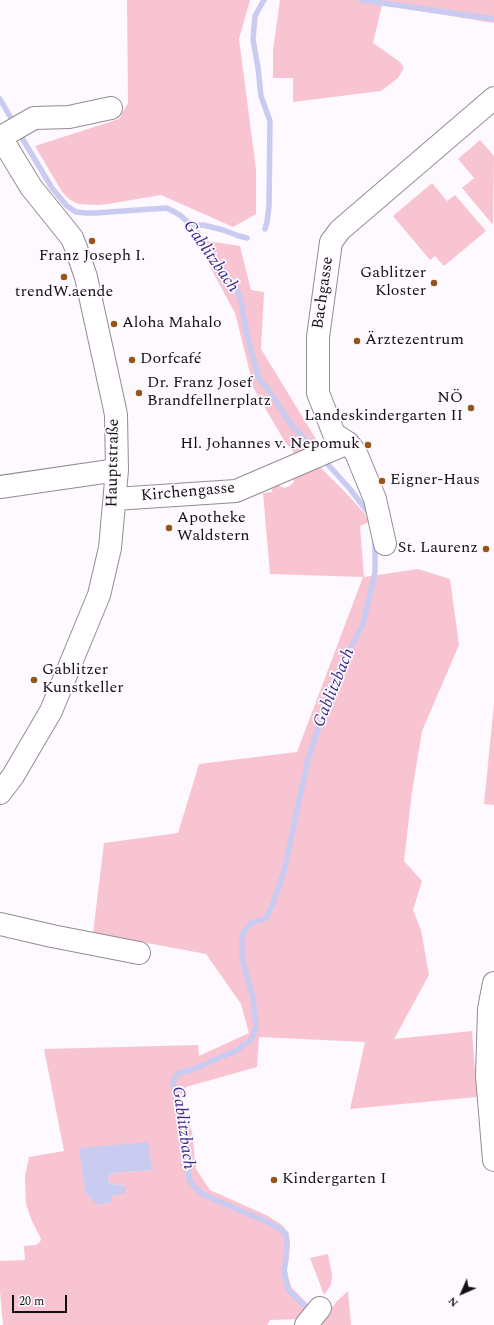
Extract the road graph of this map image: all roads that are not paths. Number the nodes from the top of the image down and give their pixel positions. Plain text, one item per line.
1 (494, 98) edge
2 (111, 108) dead end
3 (9, 132) edge
4 (343, 445) junction
5 (117, 470) junction
6 (0, 487) edge
7 (115, 499) junction
8 (385, 544) dead end
9 (0, 793) edge
10 (0, 924) edge
11 (139, 953) dead end
12 (494, 983) edge
13 (494, 1160) edge

1 - 4 street, Bachgasse
2 - 3 street
3 - 5 street, Hauptstraße
4 - 7 street, Kirchengasse
4 - 8 street, Bachgasse
5 - 6 street
5 - 7 street, Hauptstraße
7 - 9 street, Hauptstraße
10 - 11 street
12 - 13 street

